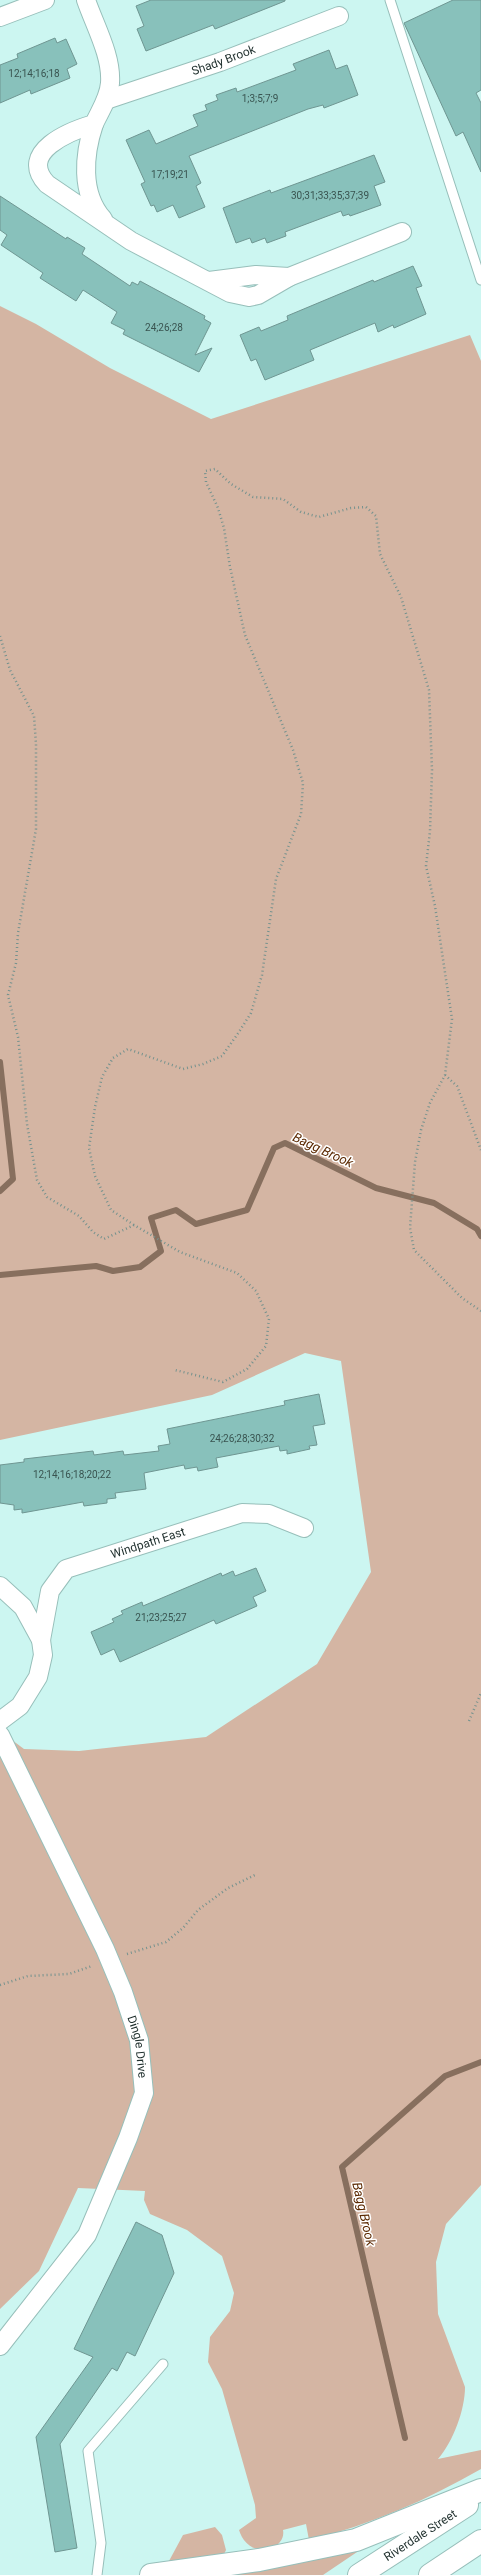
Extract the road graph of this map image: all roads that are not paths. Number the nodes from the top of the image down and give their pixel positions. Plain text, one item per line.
1 (45, 0) edge
2 (86, 0) edge
3 (390, 0) edge
4 (338, 16) dead end
5 (0, 17) edge
6 (106, 100) junction
7 (94, 124) junction
8 (112, 228) junction
9 (402, 232) dead end
10 (481, 280) edge
11 (304, 1528) dead end
12 (0, 1586) edge
13 (41, 1640) junction
14 (0, 1720) edge
15 (0, 1735) edge
16 (0, 2346) edge
17 (164, 2364) dead end
18 (481, 2490) edge
19 (481, 2496) edge
20 (481, 2541) edge
21 (96, 2575) edge
22 (151, 2575) edge
23 (359, 2575) edge
24 (430, 2575) edge

1 - 5 street
2 - 6 street
3 - 10 lane
4 - 6 street, Shady Brook
6 - 7 street
7 - 8 street
7 - 8 street
8 - 9 street
11 - 13 street, Windpath East
12 - 13 street, Windpath East
13 - 14 street, Windpath East
15 - 16 street, Dingle Drive
17 - 21 lane
18 - 22 main road
19 - 23 main road, Riverdale Street
20 - 24 main road

